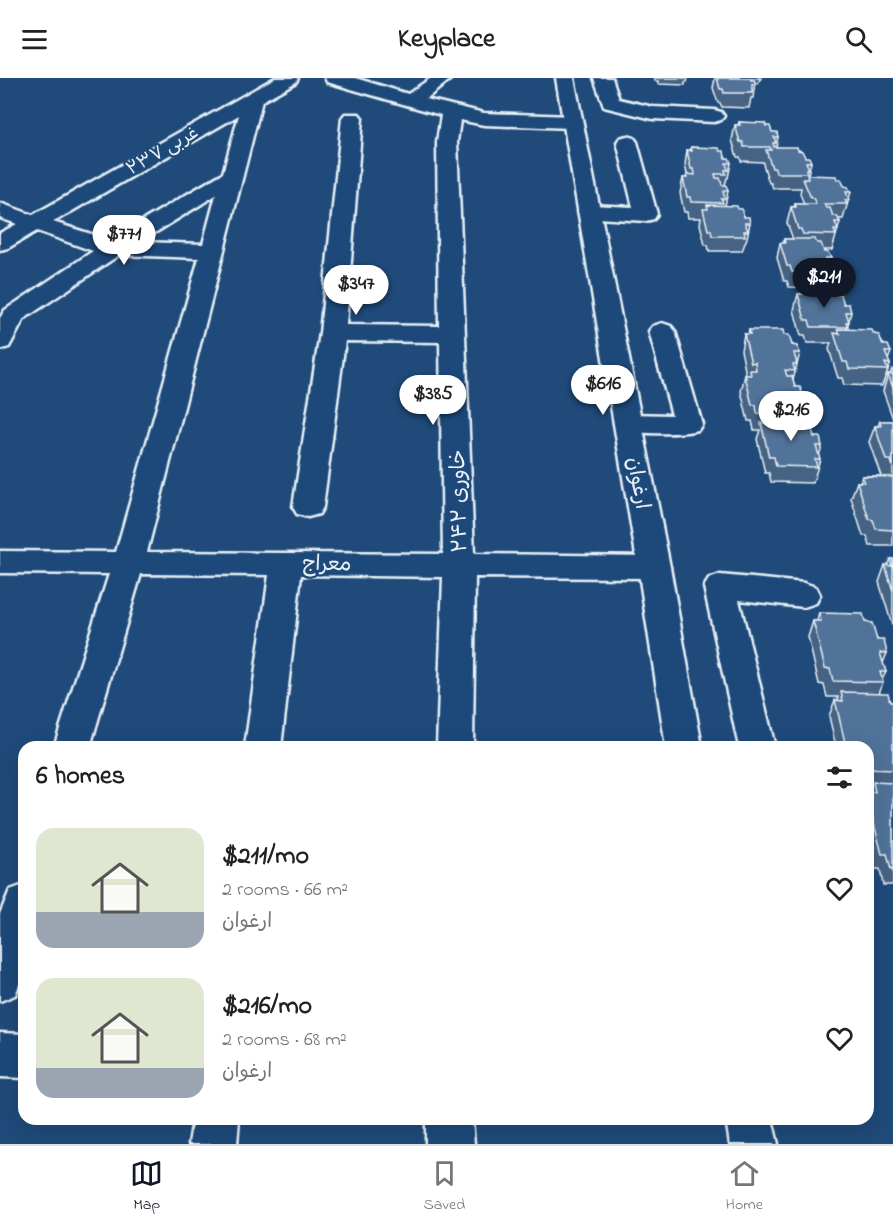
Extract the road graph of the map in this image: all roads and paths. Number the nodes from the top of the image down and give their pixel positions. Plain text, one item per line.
1 (289, 78) edge
2 (334, 78) edge
3 (443, 78) edge
4 (565, 78) edge
5 (603, 78) edge
6 (253, 99) junction
7 (412, 100) junction
8 (451, 112) junction
9 (714, 116) dead end
10 (352, 118) dead end
11 (572, 122) junction
12 (627, 142) dead end
13 (232, 176) junction
14 (0, 210) edge
15 (589, 212) junction
16 (35, 223) junction
17 (0, 243) edge
18 (114, 248) junction
19 (212, 250) junction
20 (662, 331) dead end
21 (333, 333) junction
22 (454, 334) junction
23 (0, 342) edge
24 (628, 423) junction
25 (308, 507) dead end
26 (129, 561) junction
27 (0, 562) edge
28 (287, 563) junction
29 (459, 565) junction
30 (654, 567) junction
31 (804, 595) dead end
32 (74, 741) edge
33 (264, 741) edge
34 (455, 741) edge
35 (683, 741) edge
36 (756, 741) edge
37 (18, 922) edge
38 (0, 981) edge
39 (0, 1055) edge
40 (18, 1056) edge
41 (215, 1125) edge
42 (449, 1125) edge
43 (750, 1125) edge
44 (213, 1144) edge
45 (450, 1144) edge
46 (754, 1144) edge

1 - 6 street, ۲۳۷ غربی
2 - 7 street
3 - 7 street
4 - 11 street, ارغوان
5 - 9 street
6 - 13 street
6 - 16 street, ۲۳۷ غربی
7 - 8 street
8 - 11 street
8 - 22 street, ۲۴۲ خاوری
10 - 21 street
11 - 15 street, ارغوان
12 - 15 street
13 - 18 street
13 - 19 street
14 - 16 street
15 - 24 street, ارغوان
16 - 17 street, ۲۳۷ غربی
16 - 18 street
18 - 19 street
18 - 23 street
19 - 26 street
20 - 24 street
21 - 22 street
21 - 25 street
22 - 29 street, ۲۴۲ خاوری
24 - 30 street, ارغوان
26 - 27 street, معراج
26 - 28 street, معراج
26 - 32 street
28 - 29 street, معراج
28 - 33 street
29 - 30 street, معراج
29 - 34 street, ۲۴۲ خاوری
30 - 35 street, ارغوان
31 - 36 street
37 - 38 street
39 - 40 street
41 - 44 street
42 - 45 street
43 - 46 street

